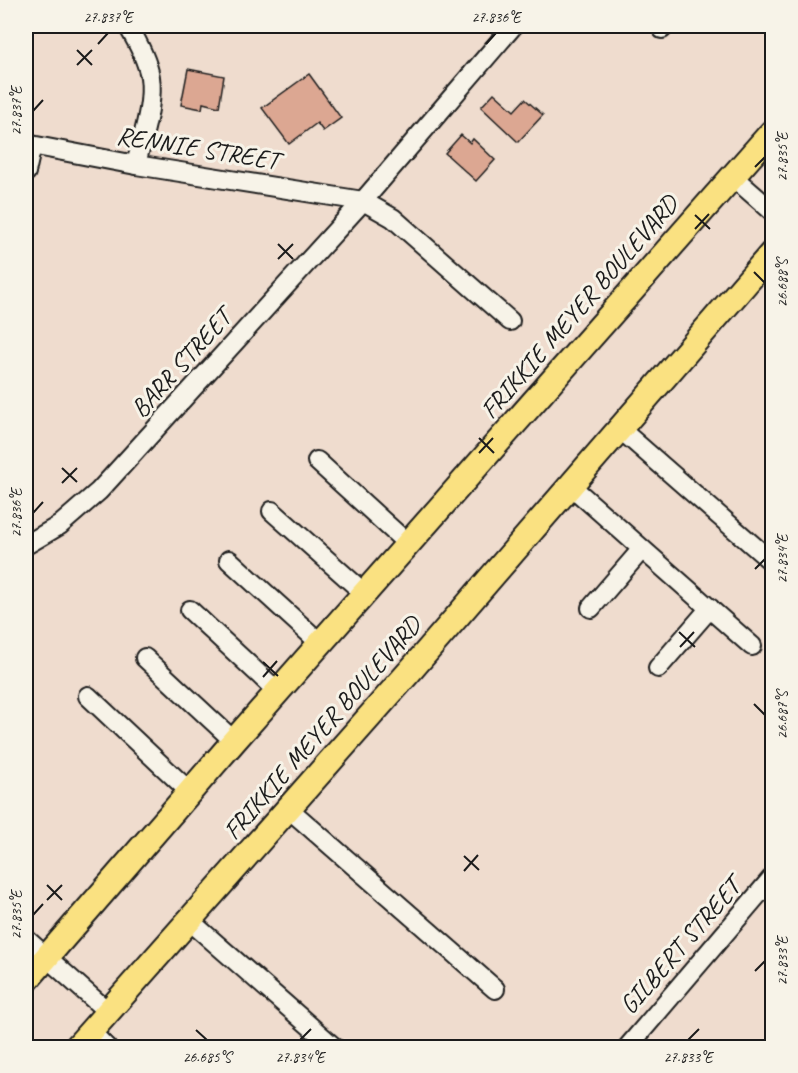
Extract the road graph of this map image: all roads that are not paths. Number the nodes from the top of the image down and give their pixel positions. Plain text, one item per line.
1 (128, 26) edge
2 (508, 27) edge
3 (772, 132) edge
4 (29, 144) edge
5 (136, 165) junction
6 (26, 172) edge
7 (732, 176) junction
8 (363, 201) junction
9 (772, 211) edge
10 (772, 253) edge
11 (510, 321) dead end
12 (620, 429) junction
13 (317, 461) dead end
14 (570, 486) junction
15 (272, 511) dead end
16 (408, 544) junction
17 (26, 545) edge
18 (642, 549) junction
19 (229, 560) dead end
20 (772, 562) edge
21 (364, 593) junction
22 (591, 608) dead end
23 (710, 608) junction
24 (190, 610) dead end
25 (320, 643) junction
26 (752, 646) dead end
27 (145, 658) dead end
28 (658, 668) dead end
29 (278, 692) junction
30 (88, 696) dead end
31 (234, 741) junction
32 (190, 792) junction
33 (289, 809) junction
34 (772, 878) edge
35 (190, 921) junction
36 (26, 939) edge
37 (46, 958) junction
38 (26, 981) edge
39 (495, 989) dead end
40 (107, 1011) junction
41 (91, 1042) edge
42 (335, 1047) edge
43 (627, 1047) edge

1 - 5 street
2 - 8 street, BARR STREET
3 - 7 main road, FRIKKIE MEYER BOULEVARD
4 - 5 street, RENNIE STREET
4 - 6 street
5 - 8 street, RENNIE STREET
7 - 9 street
7 - 16 main road, FRIKKIE MEYER BOULEVARD
8 - 11 street
8 - 17 street, BARR STREET
10 - 12 main road, FRIKKIE MEYER BOULEVARD
12 - 14 main road, FRIKKIE MEYER BOULEVARD
12 - 20 street
13 - 16 street
14 - 18 street
14 - 33 main road, FRIKKIE MEYER BOULEVARD
15 - 21 street
16 - 21 main road, FRIKKIE MEYER BOULEVARD
18 - 22 street
18 - 23 street
19 - 25 street
21 - 25 main road, FRIKKIE MEYER BOULEVARD
23 - 26 street
23 - 28 street
24 - 29 street
25 - 29 main road, FRIKKIE MEYER BOULEVARD
27 - 31 street
29 - 31 main road, FRIKKIE MEYER BOULEVARD
30 - 32 street
31 - 32 main road, FRIKKIE MEYER BOULEVARD
32 - 37 main road, FRIKKIE MEYER BOULEVARD
33 - 35 main road, FRIKKIE MEYER BOULEVARD
33 - 39 street
34 - 43 street, GILBERT STREET
35 - 40 main road, FRIKKIE MEYER BOULEVARD
35 - 42 street
36 - 37 street
37 - 38 main road, FRIKKIE MEYER BOULEVARD
37 - 40 street
40 - 41 main road, FRIKKIE MEYER BOULEVARD

